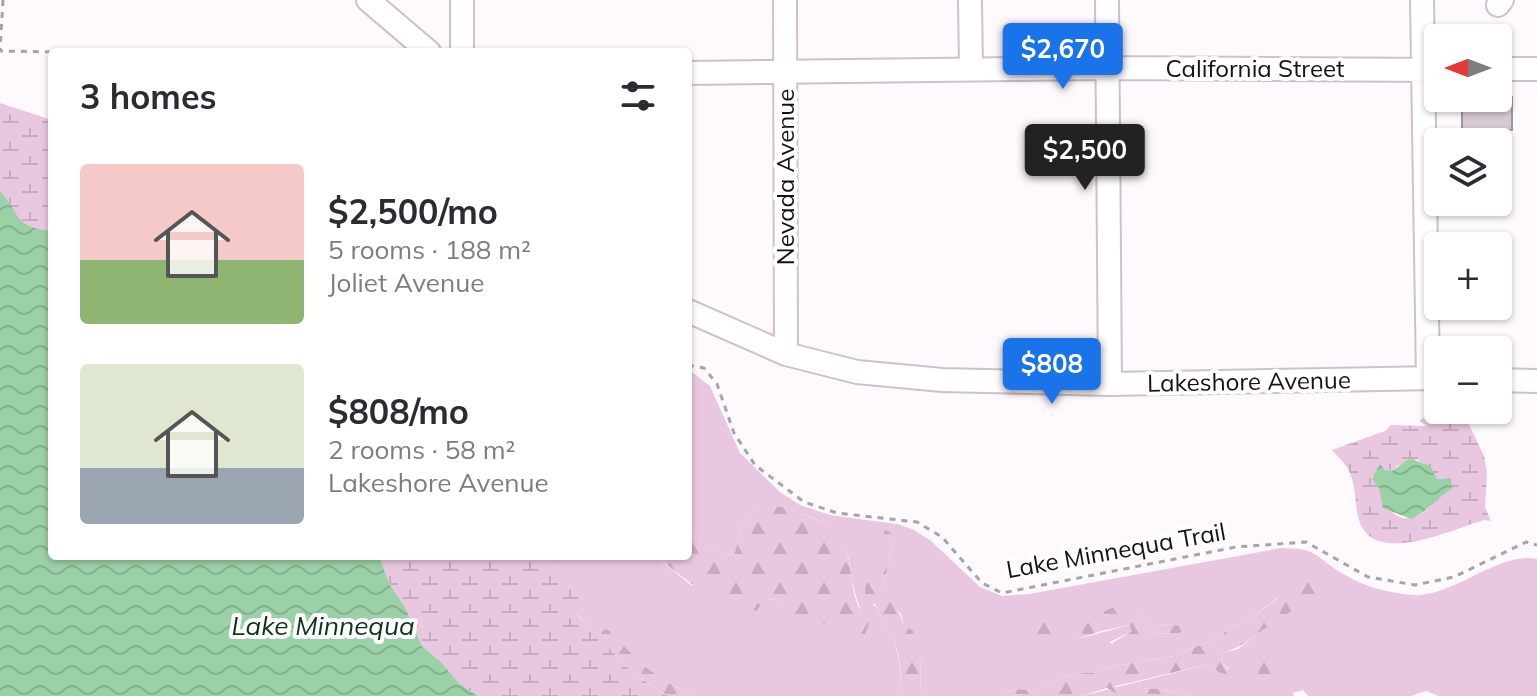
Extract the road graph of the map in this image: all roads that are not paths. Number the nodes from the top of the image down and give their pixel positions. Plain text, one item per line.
1 (368, 0) edge
2 (462, 0) edge
3 (785, 0) edge
4 (970, 0) edge
5 (1107, 0) edge
6 (1422, 0) edge
7 (1425, 24) edge
8 (424, 48) edge
9 (462, 48) edge
10 (1108, 68) junction
11 (971, 69) junction
12 (1512, 69) edge
13 (1537, 69) edge
14 (785, 70) junction
15 (1424, 70) edge
16 (692, 73) edge
17 (1430, 112) edge
18 (692, 313) edge
19 (1433, 336) edge
20 (786, 354) junction
21 (1424, 378) edge
22 (1512, 380) edge
23 (1537, 381) edge
24 (1110, 384) junction

1 - 8 street
2 - 9 street
3 - 14 street, Nevada Avenue
4 - 11 street
5 - 10 street
6 - 7 street
10 - 11 street, California Street
10 - 15 street, California Street
10 - 24 street
11 - 14 street, California Street
12 - 13 street
14 - 16 street, California Street
14 - 20 street, Nevada Avenue
17 - 19 street
18 - 20 street, Lakeshore Avenue
20 - 24 street, Lakeshore Avenue
21 - 24 street, Lakeshore Avenue
22 - 23 street

